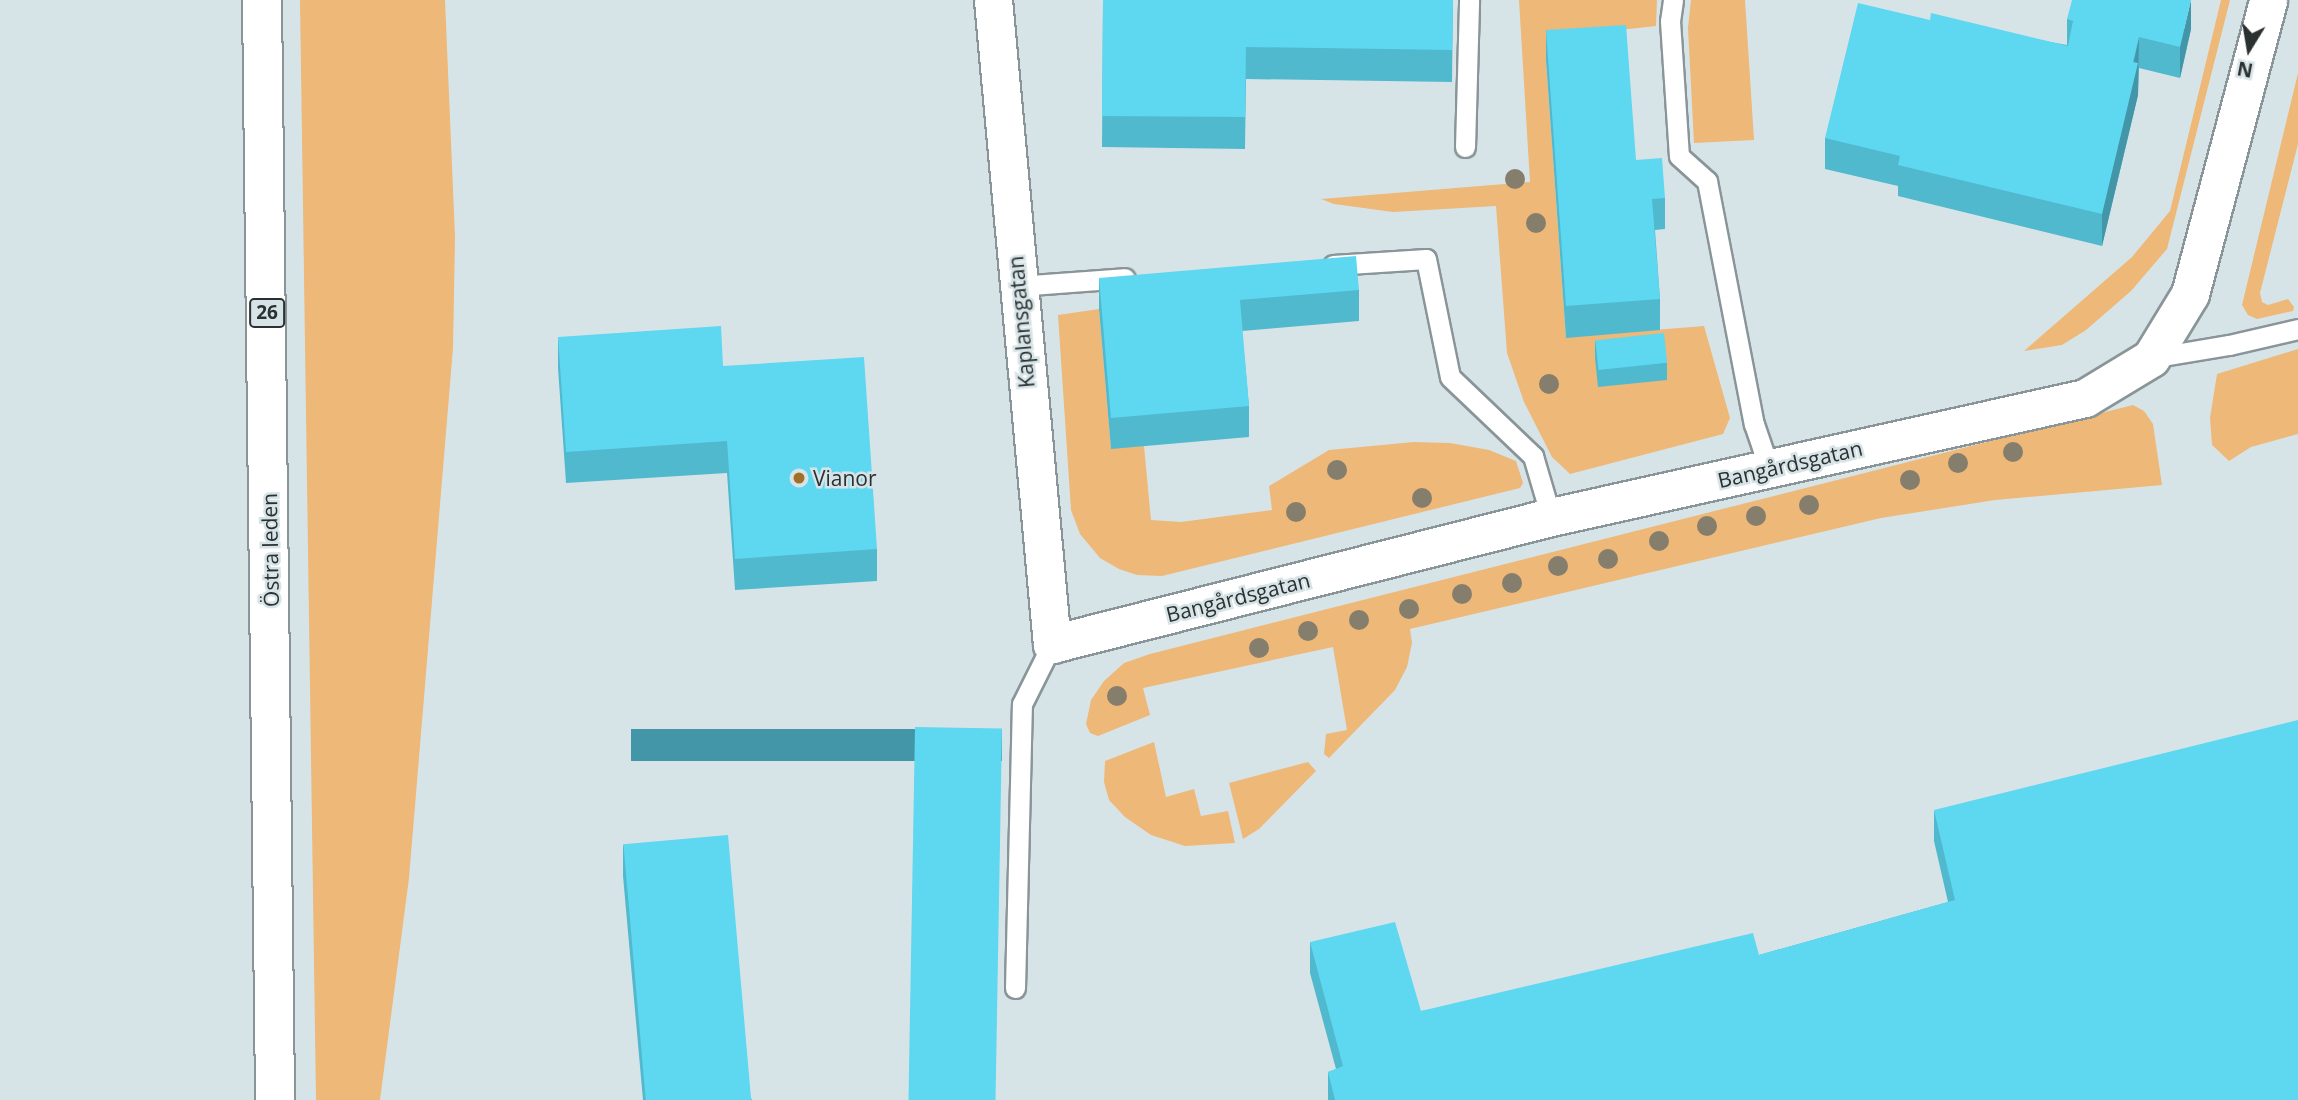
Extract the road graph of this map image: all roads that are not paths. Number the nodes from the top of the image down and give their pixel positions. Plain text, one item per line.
1 (262, 0) edge
2 (993, 0) edge
3 (1469, 0) edge
4 (1673, 0) edge
5 (2268, 0) edge
6 (1465, 147) dead end
7 (1317, 266) edge
8 (1140, 277) edge
9 (1017, 286) junction
10 (2298, 329) edge
11 (2151, 358) junction
12 (1769, 468) junction
13 (1551, 517) junction
14 (1052, 644) junction
15 (1015, 988) dead end
16 (275, 1100) edge

1 - 16 highway, Östra leden / 26
2 - 9 street, Kaplansgatan
3 - 6 lane
4 - 12 lane
5 - 11 street, Bangårdsgatan
7 - 13 lane
8 - 9 lane
9 - 14 street, Kaplansgatan
10 - 11 lane
11 - 12 street, Bangårdsgatan
12 - 13 street, Bangårdsgatan
13 - 14 street, Bangårdsgatan
14 - 15 lane

